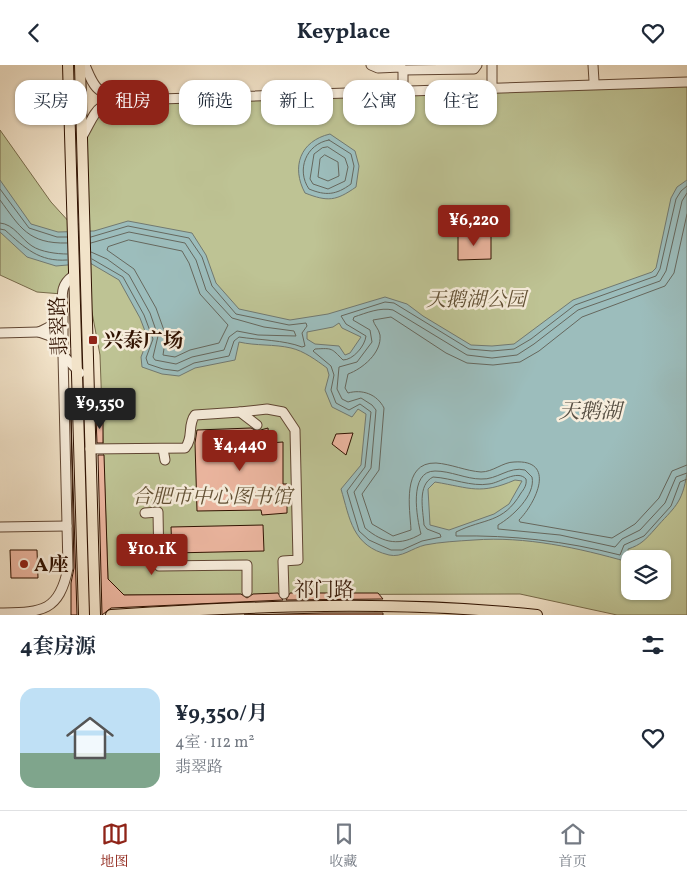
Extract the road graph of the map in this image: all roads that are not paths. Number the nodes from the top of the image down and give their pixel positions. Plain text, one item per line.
1 (68, 65) edge
2 (80, 65) edge
3 (85, 65) edge
4 (371, 65) edge
5 (477, 65) edge
6 (492, 65) edge
7 (593, 65) edge
8 (403, 70) junction
9 (403, 80) edge
10 (492, 80) edge
11 (594, 81) junction
12 (687, 81) edge
13 (497, 87) edge
14 (497, 87) edge
15 (343, 88) edge
16 (425, 90) edge
17 (82, 137) junction
18 (73, 276) junction
19 (63, 314) junction
20 (39, 332) junction
21 (0, 333) edge
22 (63, 350) junction
23 (78, 371) junction
24 (88, 380) junction
25 (240, 412) junction
26 (257, 425) dead end
27 (90, 449) junction
28 (163, 449) junction
29 (165, 460) dead end
30 (145, 513) dead end
31 (67, 526) junction
32 (0, 527) edge
33 (250, 555) dead end
34 (247, 565) junction
35 (248, 592) dead end
36 (284, 594) dead end
37 (0, 613) edge
38 (84, 615) edge
39 (95, 615) edge
40 (111, 615) edge
41 (538, 615) edge

1 - 18 main road, 翡翠路
2 - 17 main road, 翡翠路
3 - 15 street
4 - 8 street
5 - 8 street
6 - 10 street
7 - 11 street
8 - 9 street
11 - 12 street
11 - 14 street
12 - 13 street
16 - 17 street
17 - 24 main road, 翡翠路
18 - 19 street
18 - 23 main road, 翡翠路
19 - 20 street
19 - 22 street
20 - 21 street
20 - 22 street
22 - 23 street
22 - 31 street
23 - 24 street
23 - 38 main road, 翡翠路
24 - 27 main road, 翡翠路
25 - 26 street
25 - 28 street
25 - 36 street
27 - 28 street
27 - 39 main road, 翡翠路
28 - 29 street
30 - 34 street
31 - 32 street
31 - 37 street
33 - 34 street
34 - 35 street
40 - 41 main road, 祁门路

